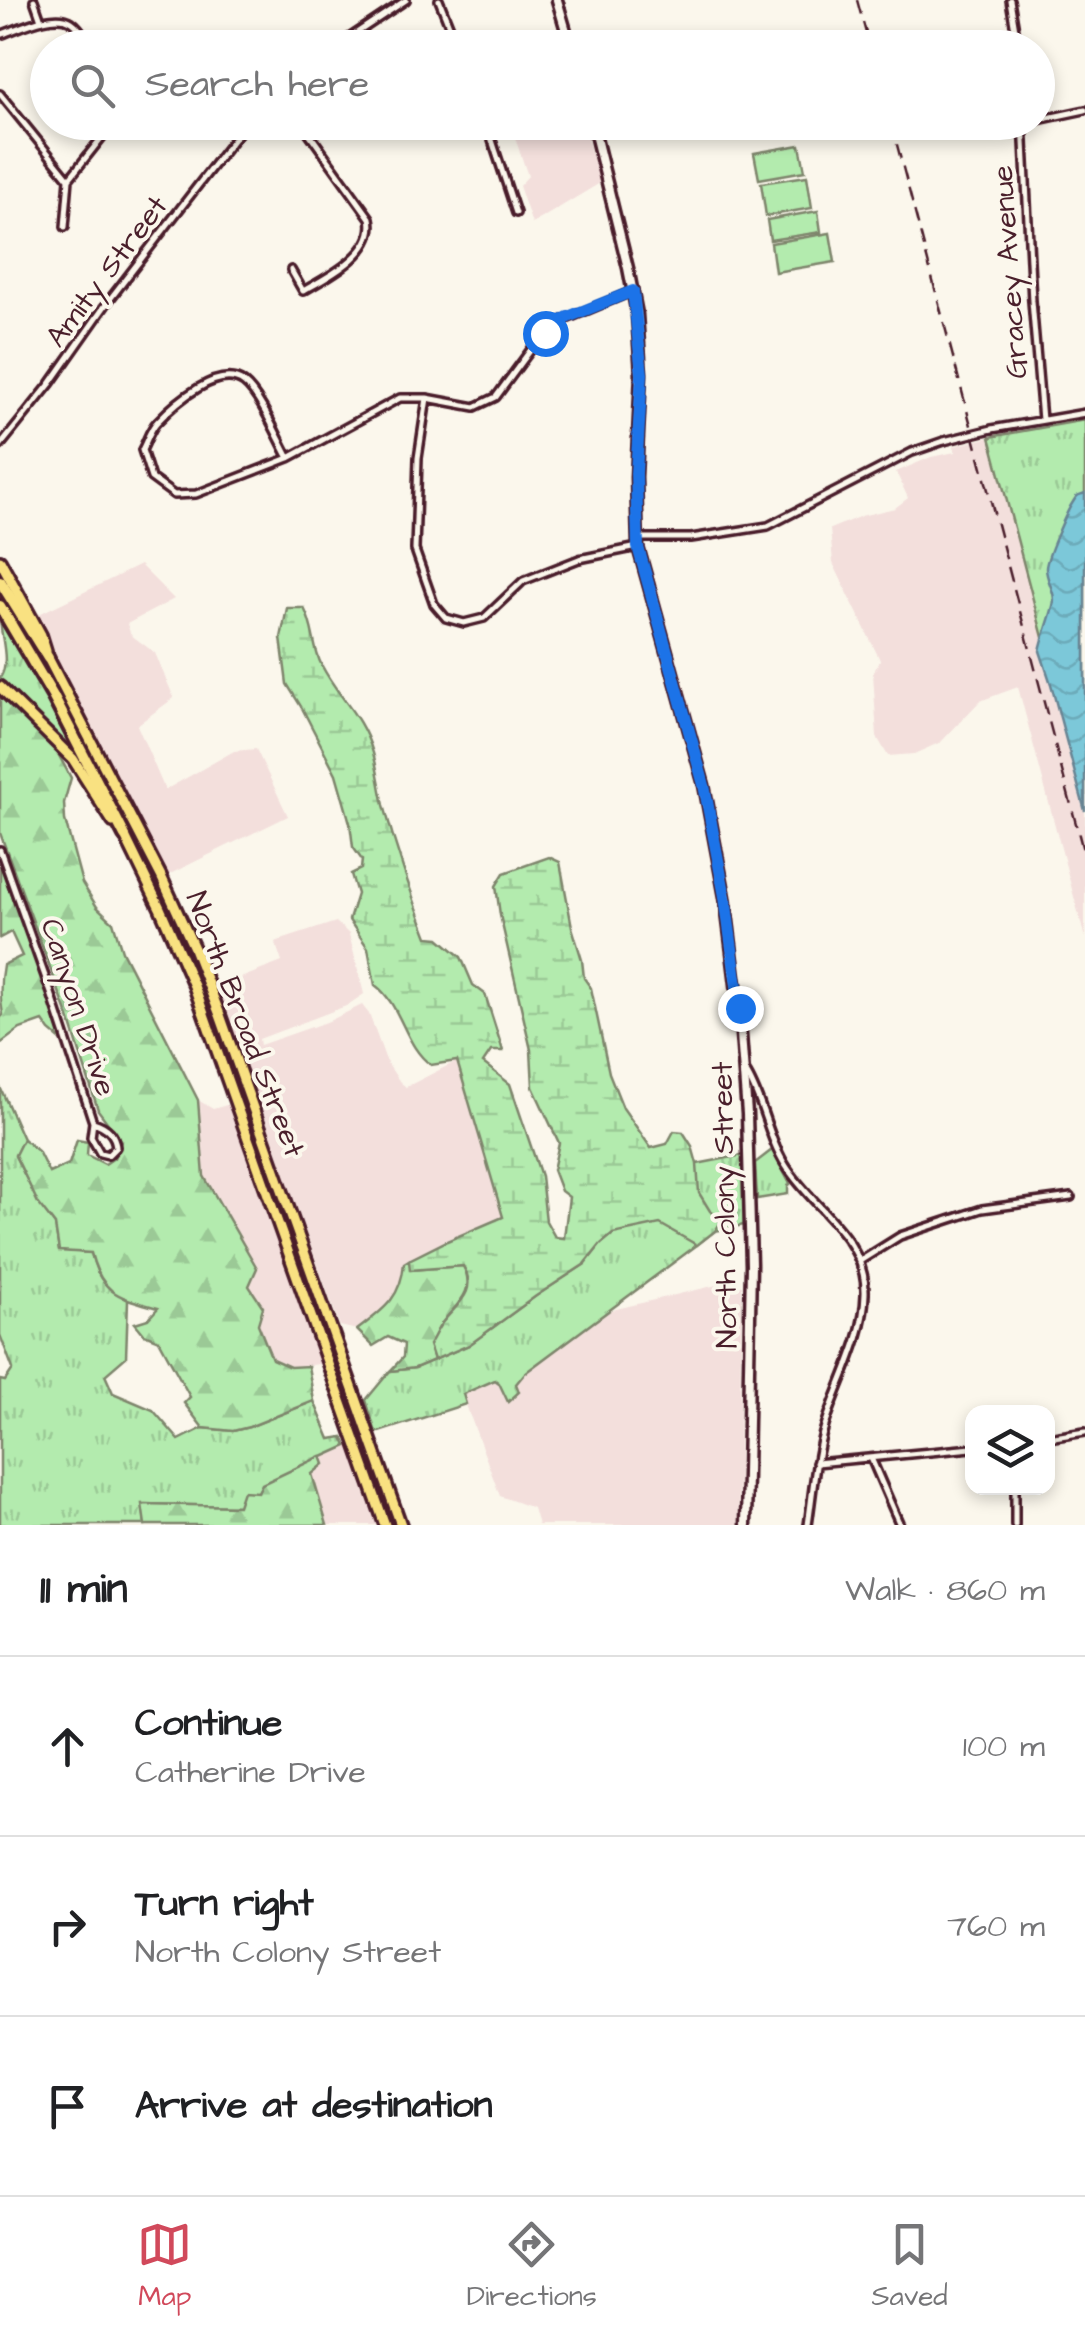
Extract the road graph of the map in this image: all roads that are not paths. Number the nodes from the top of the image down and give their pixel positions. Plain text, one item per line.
1 (34, 0) edge
2 (406, 0) edge
3 (439, 0) edge
4 (557, 0) edge
5 (1010, 0) edge
6 (41, 20) junction
7 (79, 30) edge
8 (361, 30) edge
9 (451, 30) edge
10 (565, 30) edge
11 (1015, 30) edge
12 (0, 35) edge
13 (0, 94) edge
14 (1085, 110) edge
15 (1055, 116) edge
16 (30, 132) edge
17 (37, 140) edge
18 (99, 140) edge
19 (233, 140) edge
20 (314, 140) edge
21 (492, 140) edge
22 (596, 140) edge
23 (1025, 140) edge
24 (68, 179) junction
25 (516, 213) dead end
26 (65, 227) dead end
27 (291, 270) dead end
28 (633, 291) junction
29 (426, 398) junction
30 (1085, 412) edge
31 (1042, 420) junction
32 (0, 446) edge
33 (289, 458) junction
34 (638, 542) junction
35 (0, 560) edge
36 (0, 581) edge
37 (0, 606) edge
38 (48, 658) junction
39 (0, 687) edge
40 (125, 836) junction
41 (0, 850) edge
42 (240, 1070) junction
43 (745, 1072) junction
44 (226, 1076) junction
45 (93, 1122) junction
46 (1071, 1196) dead end
47 (860, 1261) junction
48 (1085, 1432) edge
49 (1055, 1437) edge
50 (965, 1449) edge
51 (871, 1458) junction
52 (816, 1463) junction
53 (1015, 1495) edge
54 (385, 1525) edge
55 (401, 1525) edge
56 (746, 1525) edge
57 (808, 1525) edge
58 (900, 1525) edge
59 (1014, 1525) edge

1 - 6 street
2 - 8 street
3 - 9 street
4 - 10 main road
5 - 11 street
6 - 7 street
6 - 12 street
13 - 16 street
14 - 15 street
17 - 24 street
18 - 24 street
19 - 32 street, Amity Street
20 - 27 street
21 - 25 street
22 - 28 main road, North Colony Street
23 - 31 street, Gracey Avenue
24 - 26 street
28 - 29 street
28 - 34 main road, North Colony Street
29 - 33 street
29 - 34 street
30 - 31 street
31 - 34 street, bridge
33 - 33 street
34 - 43 main road, North Colony Street
35 - 38 main road, North Broad Street
36 - 38 highway
37 - 40 highway
38 - 42 main road, North Broad Street
39 - 40 main road, North Broad Street
40 - 44 main road, North Broad Street
41 - 45 street, Canyon Drive
42 - 44 main road
42 - 55 main road, North Broad Street
43 - 47 street
43 - 56 main road, North Colony Street
44 - 54 main road, North Broad Street
45 - 45 street, Canyon Drive
46 - 47 street
47 - 52 street
48 - 49 street
50 - 51 street
51 - 52 street
51 - 58 street
52 - 57 street
53 - 59 street

